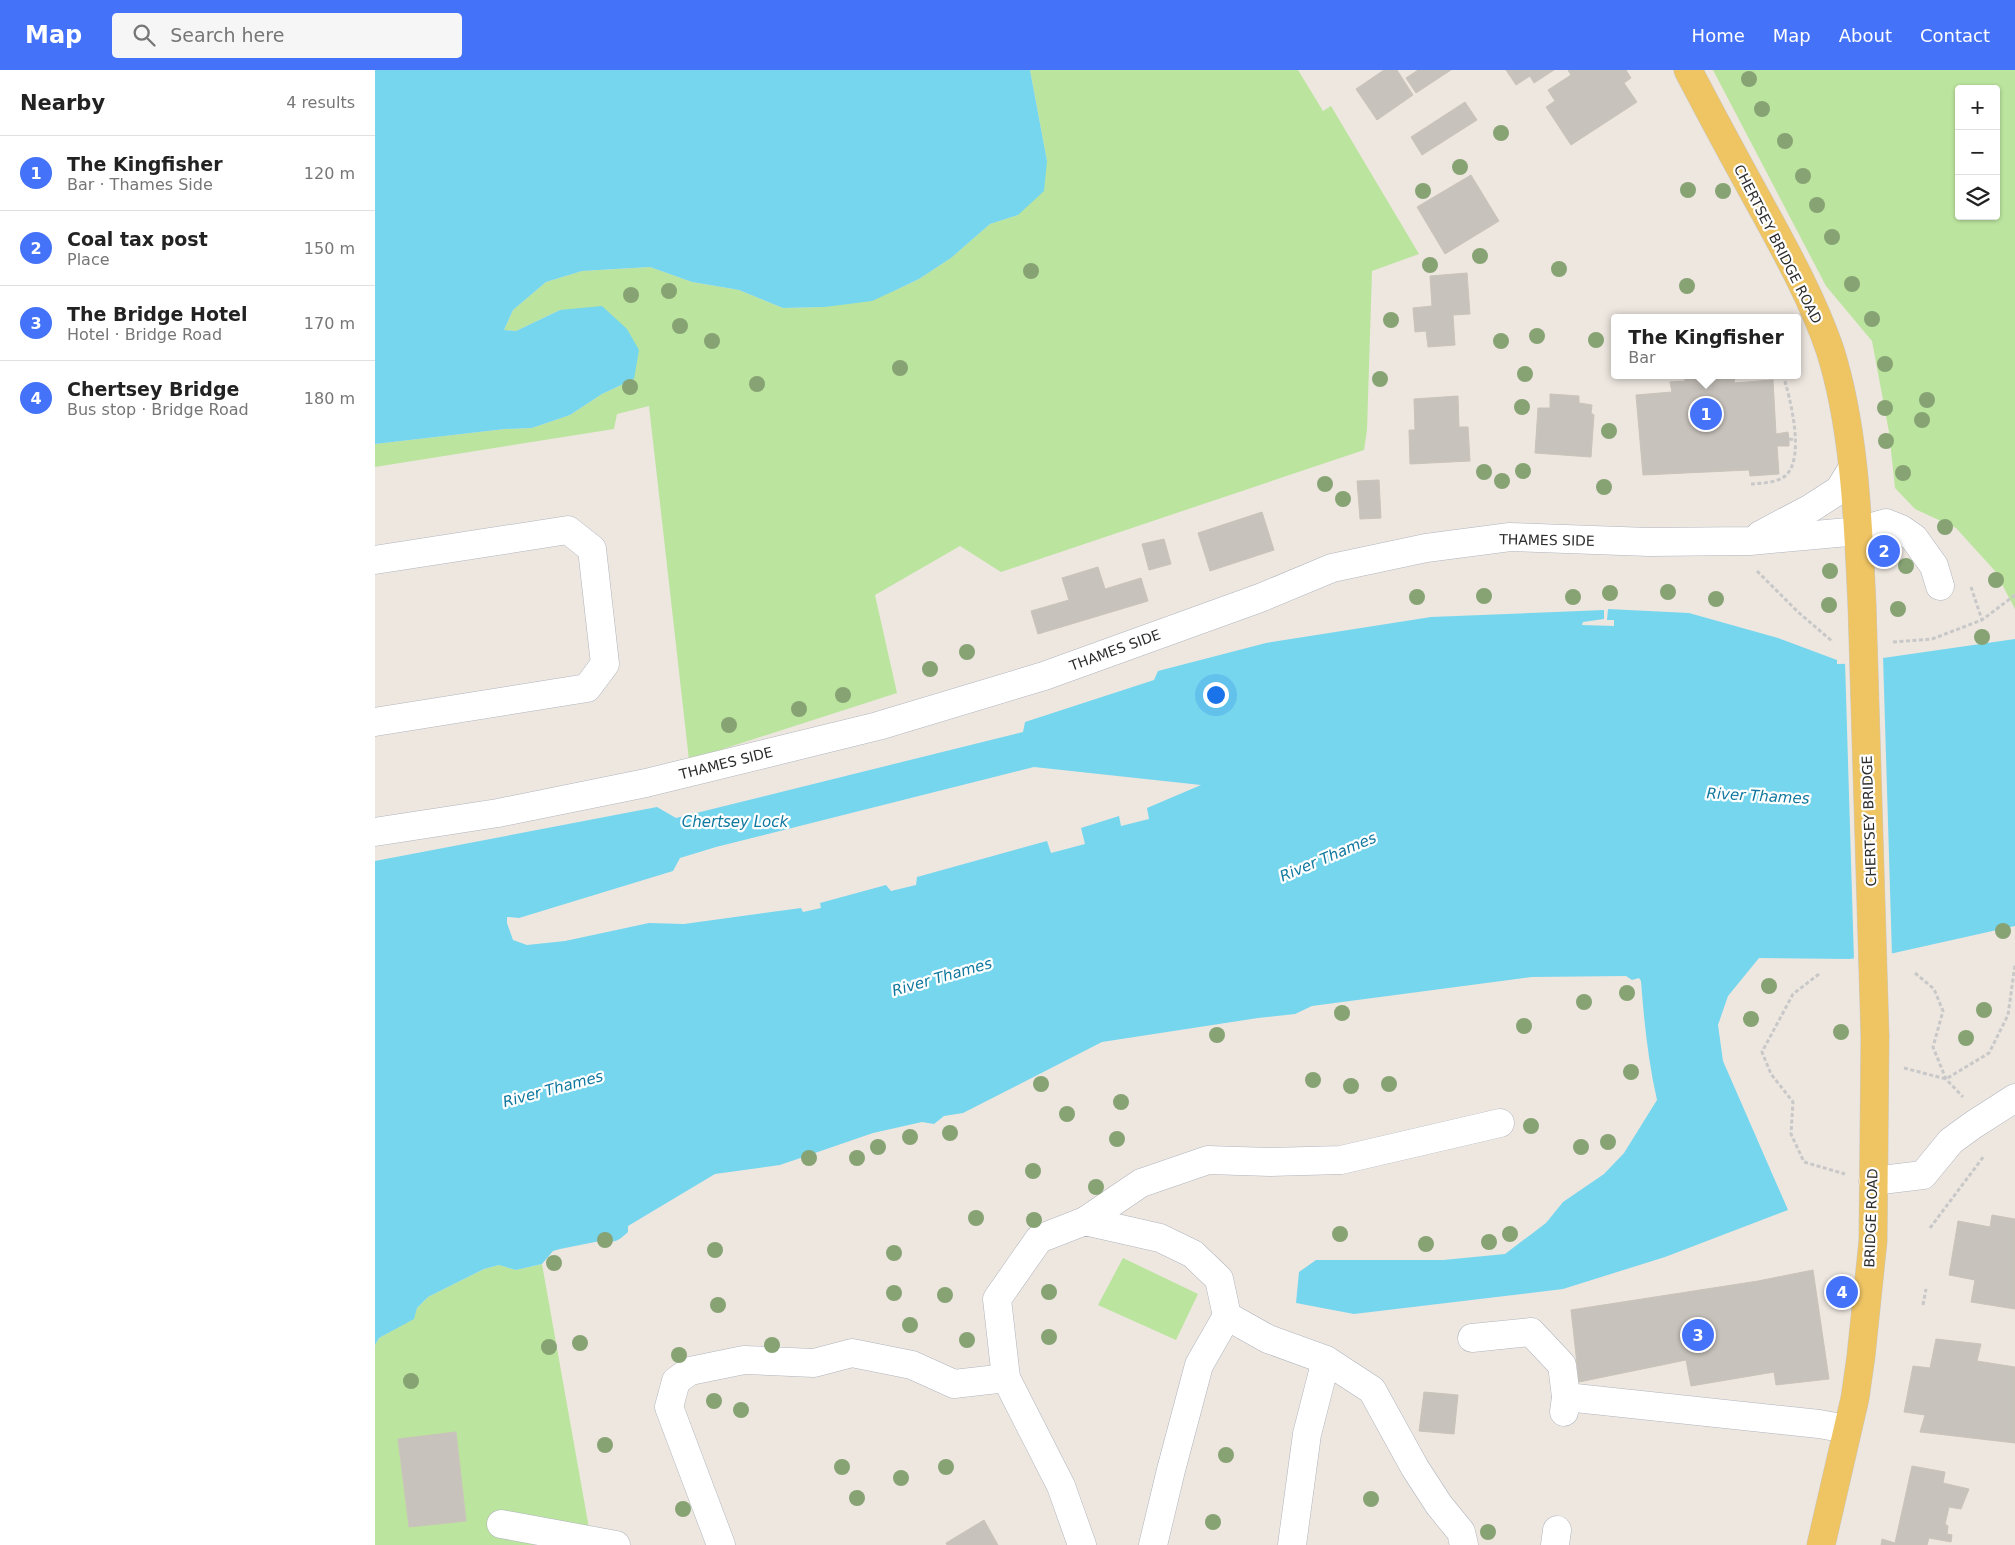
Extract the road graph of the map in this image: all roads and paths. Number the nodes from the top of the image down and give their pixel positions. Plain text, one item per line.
1 (1688, 70) edge
2 (1784, 379) edge
3 (1789, 439) dead end
4 (1796, 440) junction
5 (1852, 469) junction
6 (1751, 484) dead end
7 (1859, 531) junction
8 (1751, 553) junction
9 (375, 560) edge
10 (1940, 586) dead end
11 (2015, 595) edge
12 (1862, 605) joint
13 (1889, 643) dead end
14 (1837, 645) dead end
15 (375, 722) edge
16 (375, 832) edge
17 (2015, 965) edge
18 (1915, 973) dead end
19 (1819, 974) dead end
20 (1875, 1037) joint
21 (1901, 1068) dead end
22 (1945, 1079) junction
23 (2015, 1098) edge
24 (1965, 1099) dead end
25 (1500, 1123) dead end
26 (1983, 1157) dead end
27 (1863, 1179) junction
28 (1085, 1221) junction
29 (1930, 1228) dead end
30 (1926, 1289) dead end
31 (1923, 1305) dead end
32 (1227, 1316) junction
33 (1472, 1338) dead end
34 (1326, 1360) junction
35 (1006, 1378) junction
36 (1847, 1429) junction
37 (501, 1524) dead end
38 (617, 1545) edge
39 (721, 1545) edge
40 (1081, 1545) edge
41 (1153, 1545) edge
42 (1292, 1545) edge
43 (1464, 1545) edge
44 (1821, 1545) edge

1 - 5 main road, CHERTSEY BRIDGE ROAD
2 - 4 path
3 - 4 path
4 - 6 path
5 - 7 main road, CHERTSEY BRIDGE ROAD
5 - 8 street
7 - 8 street, THAMES SIDE
7 - 10 street, THAMES SIDE
7 - 12 main road, CHERTSEY BRIDGE ROAD
8 - 14 path
8 - 16 street, THAMES SIDE
9 - 15 street
11 - 13 path
12 - 20 main road, CHERTSEY BRIDGE, bridge
17 - 22 path
18 - 22 path
19 - 27 path
20 - 27 main road, BRIDGE ROAD
21 - 22 path
22 - 24 path
23 - 27 street
25 - 28 street
26 - 29 path
27 - 36 main road, BRIDGE ROAD
28 - 32 street
28 - 35 street
30 - 31 path
32 - 34 street
32 - 41 street
33 - 36 street
34 - 42 street
34 - 43 street
35 - 39 street
35 - 40 street
36 - 44 main road, BRIDGE ROAD
37 - 38 street

